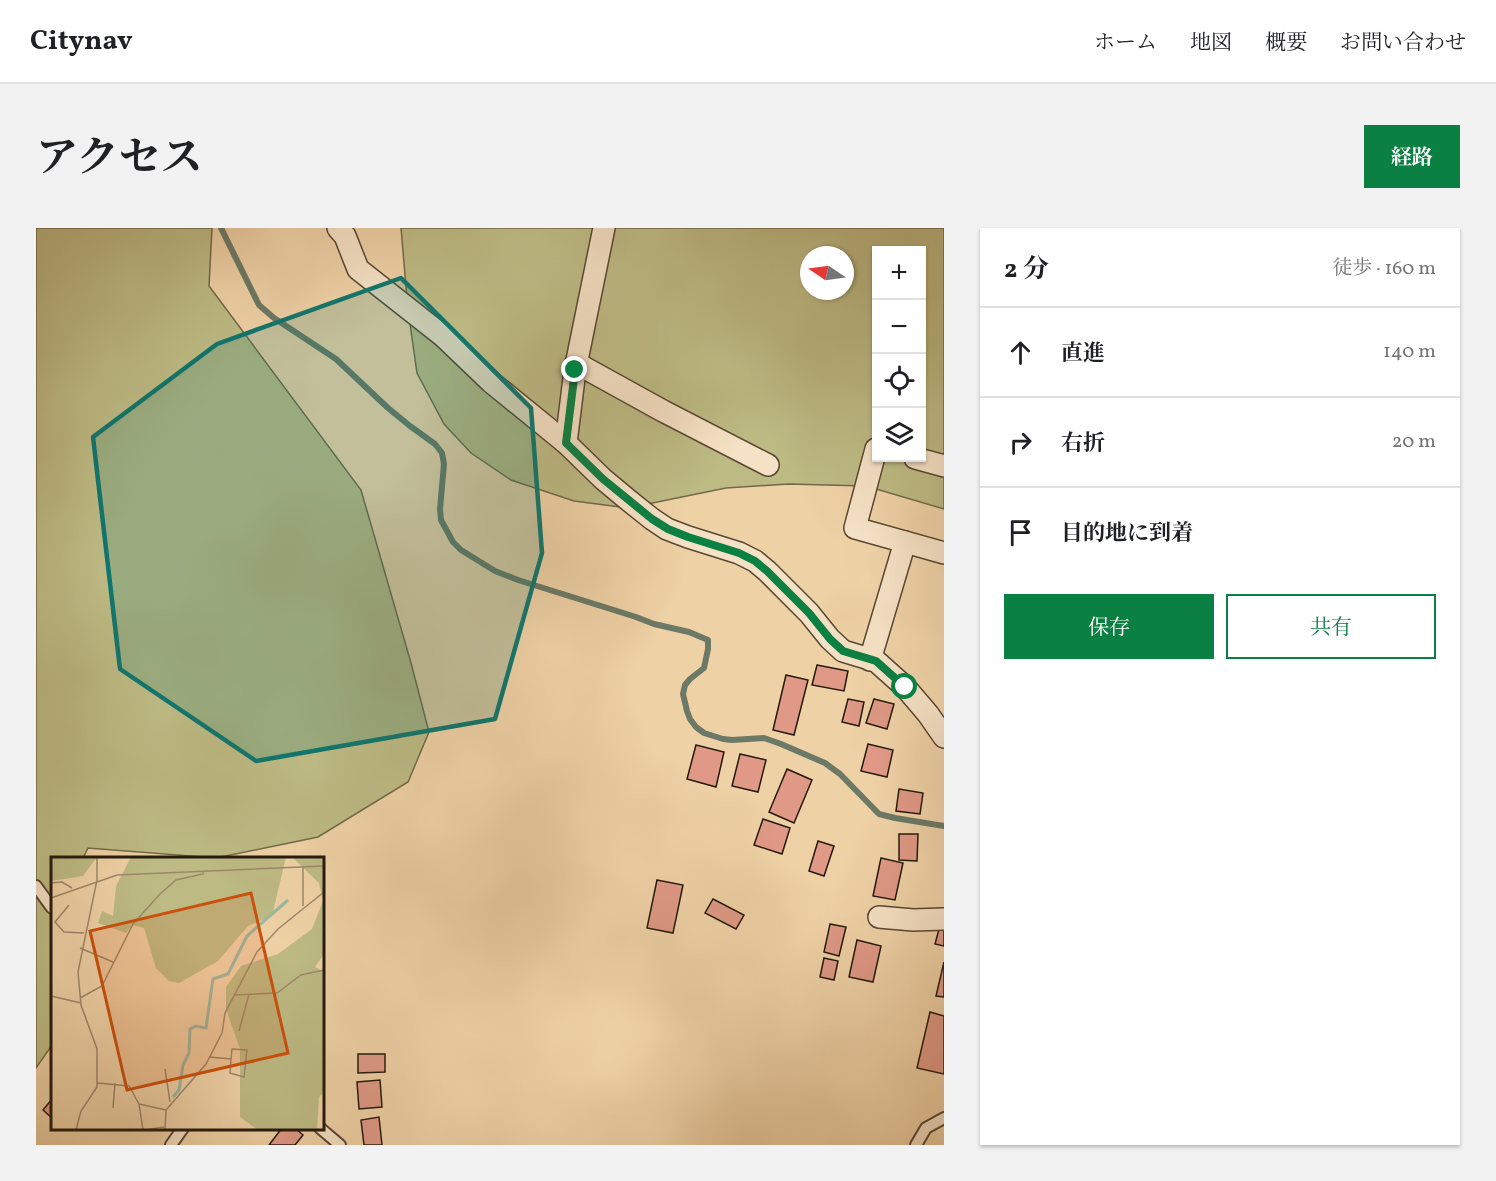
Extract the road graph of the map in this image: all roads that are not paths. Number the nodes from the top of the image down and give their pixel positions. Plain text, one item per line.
1 (338, 228) edge
2 (604, 228) edge
3 (576, 363) junction
4 (566, 443) junction
5 (926, 461) edge
6 (873, 462) edge
7 (768, 465) dead end
8 (944, 466) edge
9 (905, 542) junction
10 (944, 554) edge
11 (870, 660) junction
12 (944, 737) edge
13 (36, 886) edge
14 (51, 907) edge
15 (879, 917) dead end
16 (944, 919) edge
17 (944, 1118) edge
18 (182, 1130) edge
19 (322, 1130) edge
20 (171, 1145) edge
21 (340, 1145) edge
22 (916, 1145) edge

1 - 4 street
2 - 3 street
3 - 4 street
3 - 7 street
4 - 11 street
5 - 8 street
6 - 9 street
9 - 10 street
9 - 11 street
11 - 12 street
13 - 14 lane
15 - 16 street
17 - 22 lane
18 - 20 lane
19 - 21 lane

